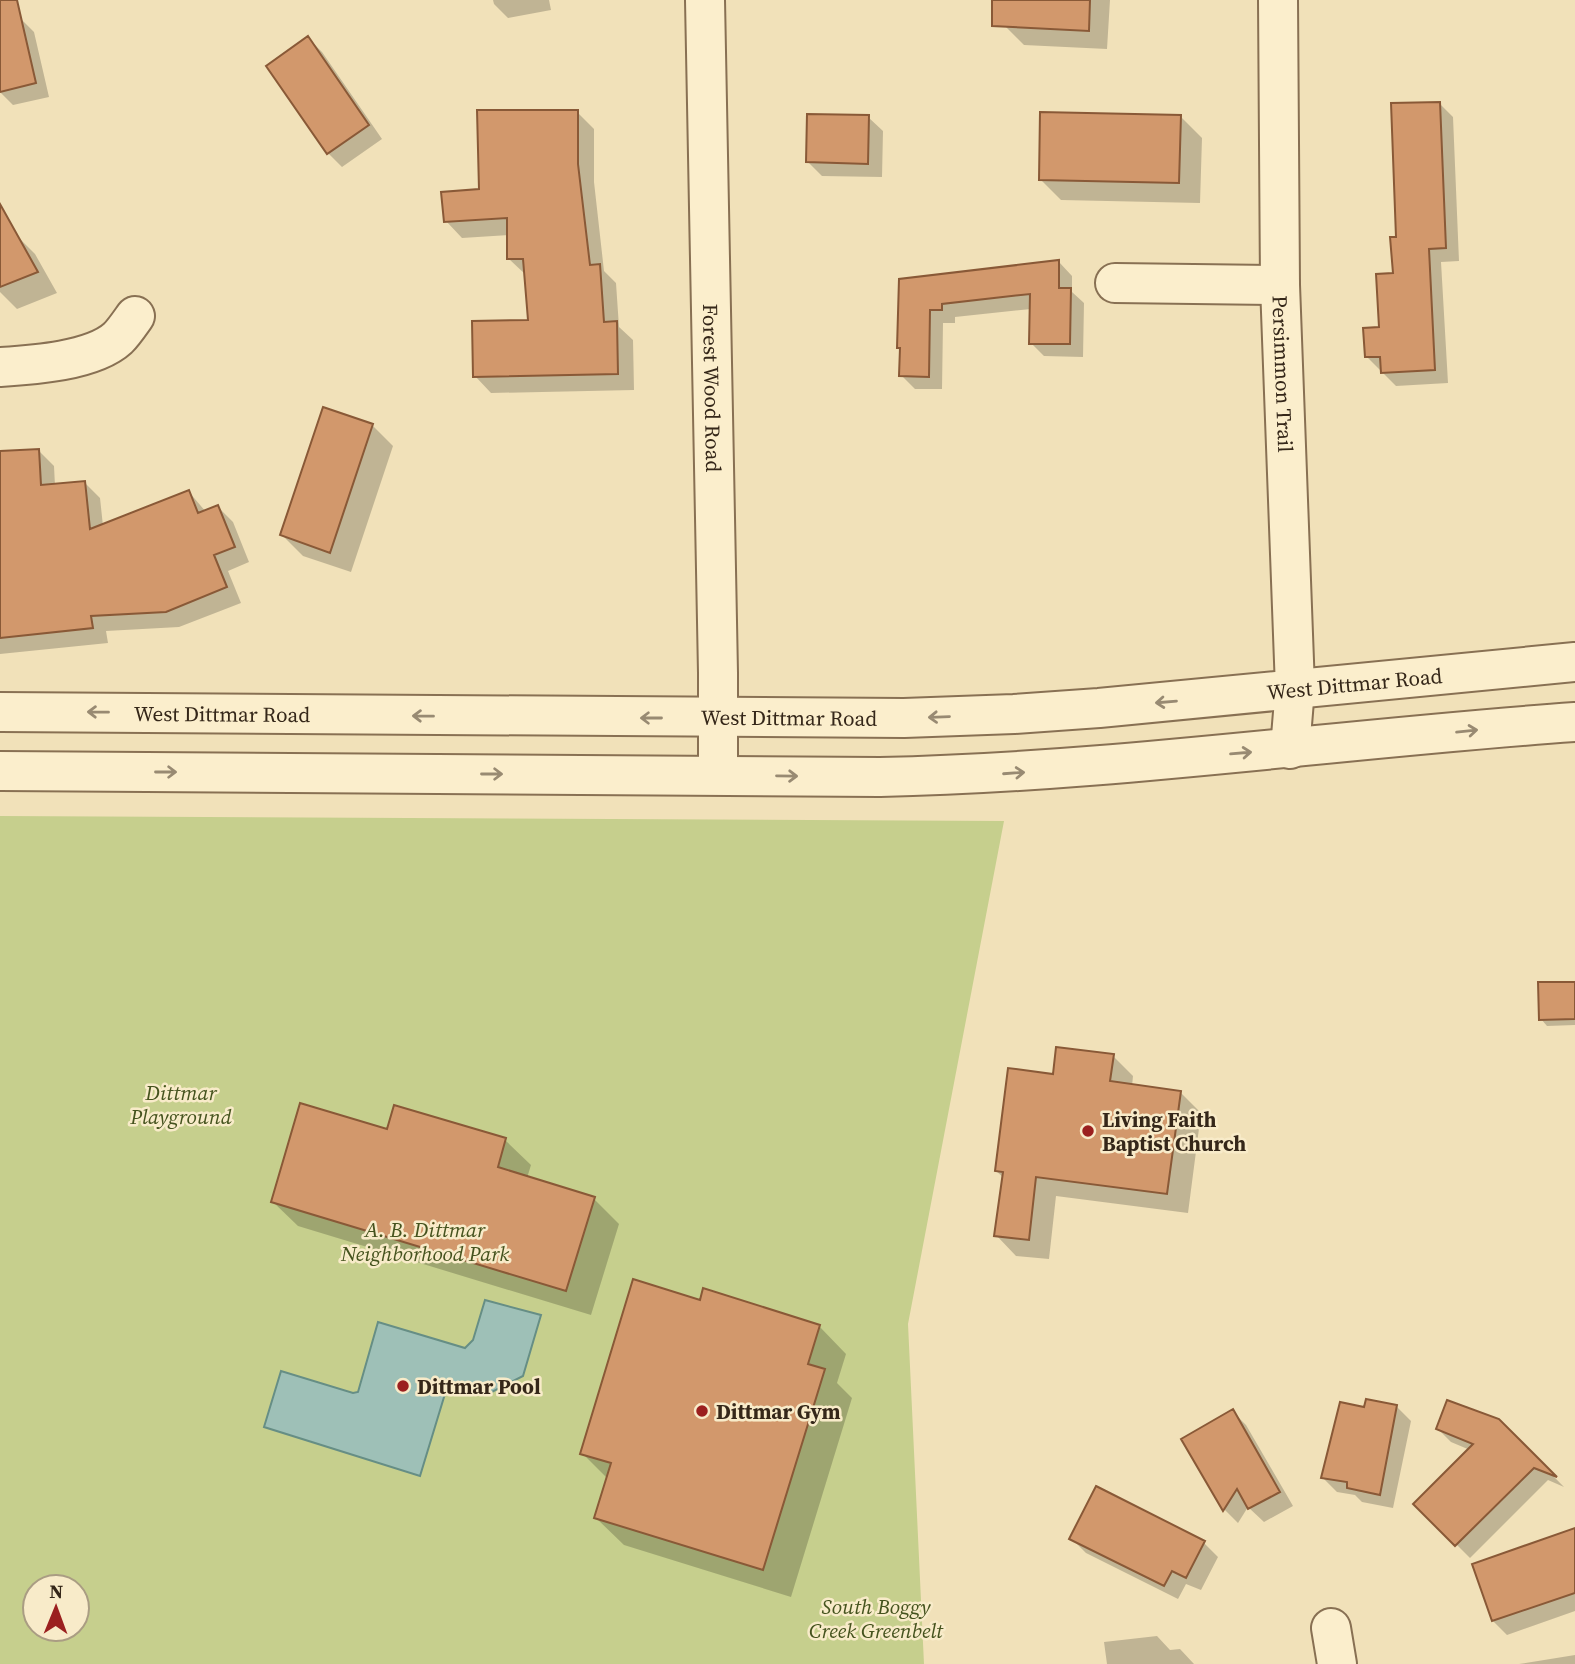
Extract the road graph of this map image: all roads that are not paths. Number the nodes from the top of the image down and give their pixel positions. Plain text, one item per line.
1 (705, 0) edge
2 (1279, 0) edge
3 (1115, 283) dead end
4 (1280, 285) junction
5 (135, 316) dead end
6 (0, 368) edge
7 (1575, 662) edge
8 (1295, 688) junction
9 (0, 712) edge
10 (719, 718) junction
11 (1575, 722) edge
12 (1290, 749) junction
13 (0, 771) edge
14 (718, 775) junction

1 - 10 street, Forest Wood Road
2 - 4 street, Persimmon Trail
3 - 4 street
4 - 8 street, Persimmon Trail
5 - 6 street
7 - 8 street, West Dittmar Road
8 -> 10 street, West Dittmar Road
8 - 12 street, Persimmon Trail
10 -> 9 street, West Dittmar Road
10 - 14 street, Forest Wood Road
12 -> 11 street
14 -> 12 street
13 -> 14 street

